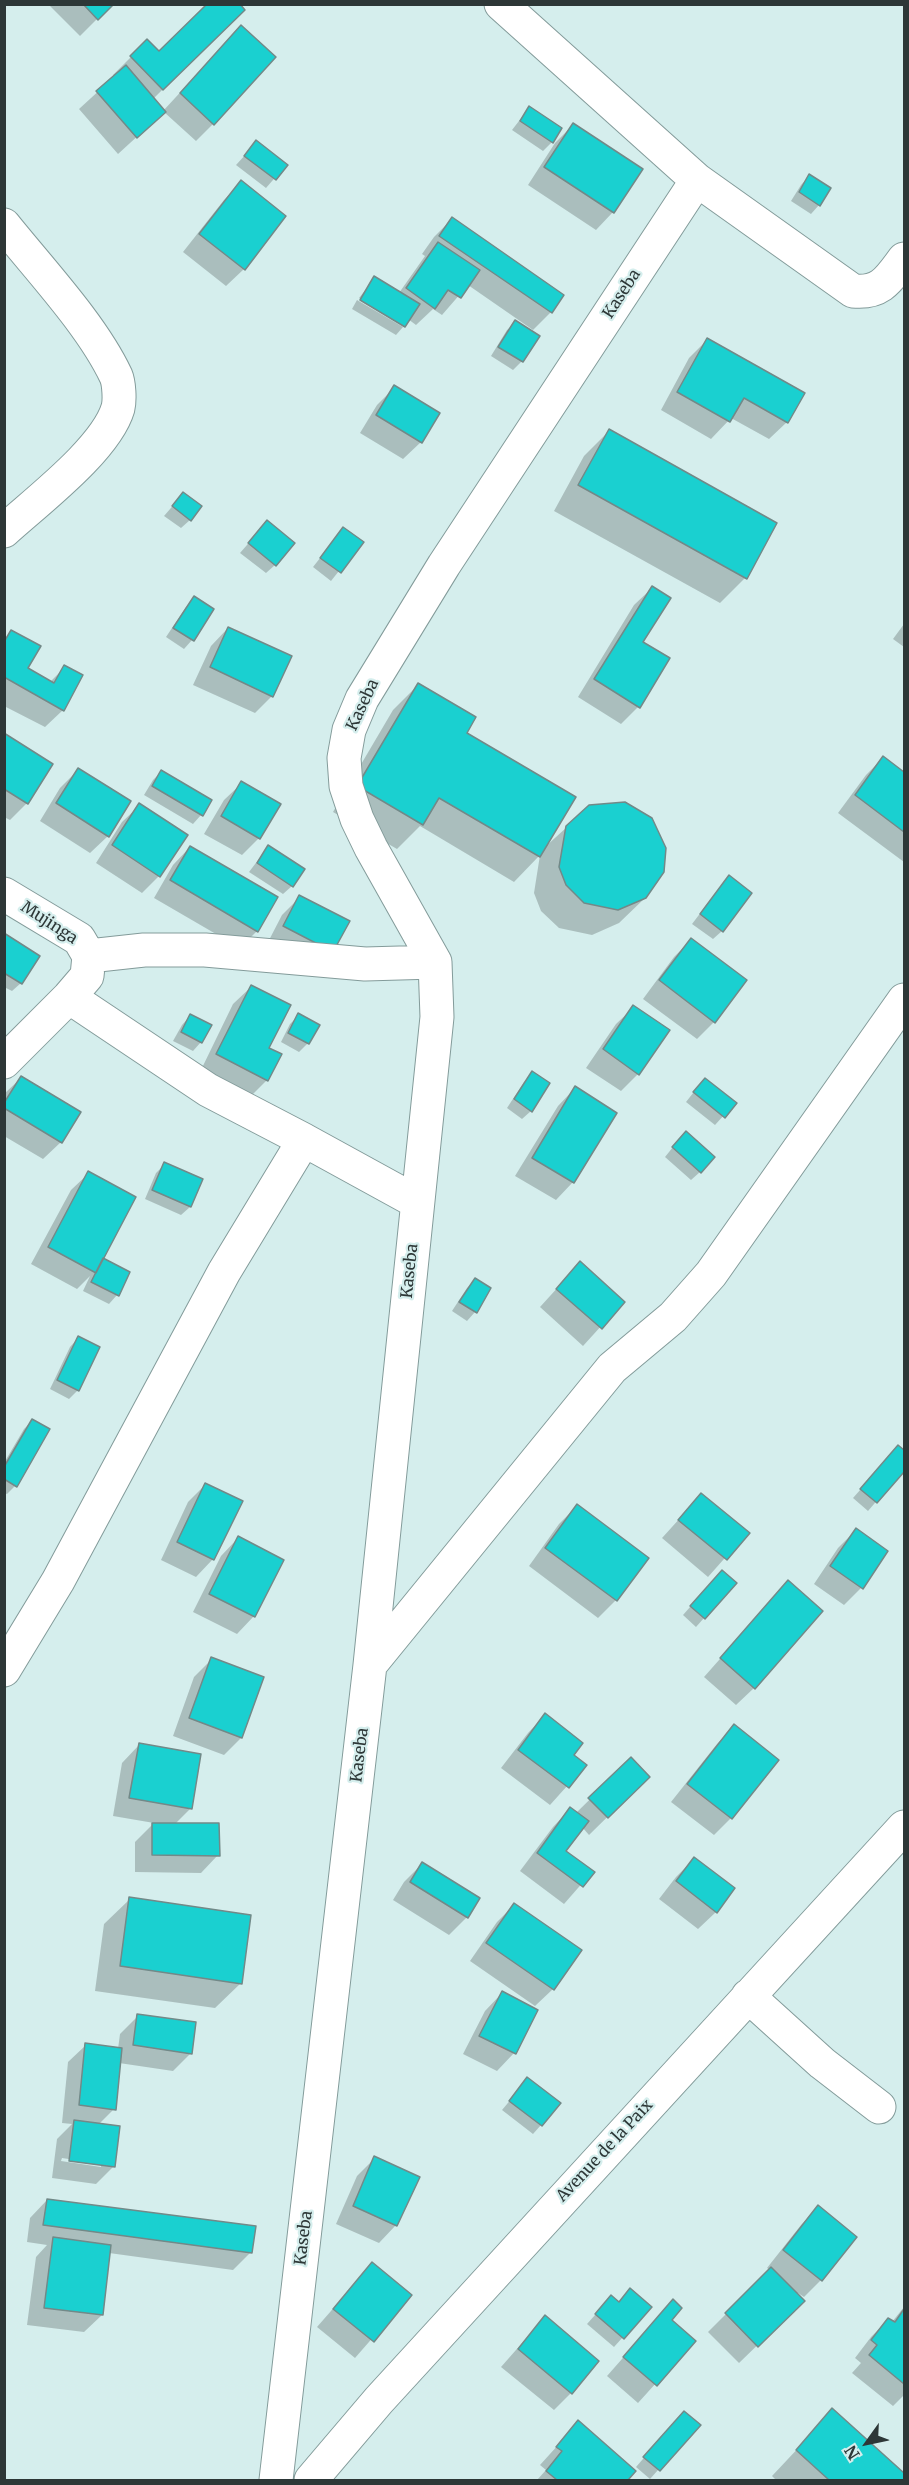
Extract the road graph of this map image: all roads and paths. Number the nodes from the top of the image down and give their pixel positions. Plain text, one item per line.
1 (501, 4) edge
2 (697, 180) junction
3 (4, 225) edge
4 (904, 259) edge
5 (4, 531) edge
6 (4, 894) edge
7 (89, 956) junction
8 (435, 962) junction
9 (69, 997) junction
10 (904, 999) edge
11 (4, 1062) edge
12 (304, 1140) junction
13 (417, 1202) junction
14 (370, 1665) junction
15 (4, 1670) edge
16 (904, 1827) edge
17 (748, 1996) junction
18 (879, 2107) dead end
19 (276, 2481) edge
20 (311, 2481) edge

1 - 2 street
2 - 4 street
2 - 8 street, Kaseba
3 - 5 street
6 - 7 street, Mujinga
7 - 8 street
7 - 9 street
8 - 13 street, Kaseba
9 - 11 street
9 - 12 street
10 - 14 street
12 - 13 street
12 - 15 street
13 - 14 street, Kaseba
14 - 19 street, Kaseba
16 - 17 street, Avenue de la Paix
17 - 18 street
17 - 20 street, Avenue de la Paix

